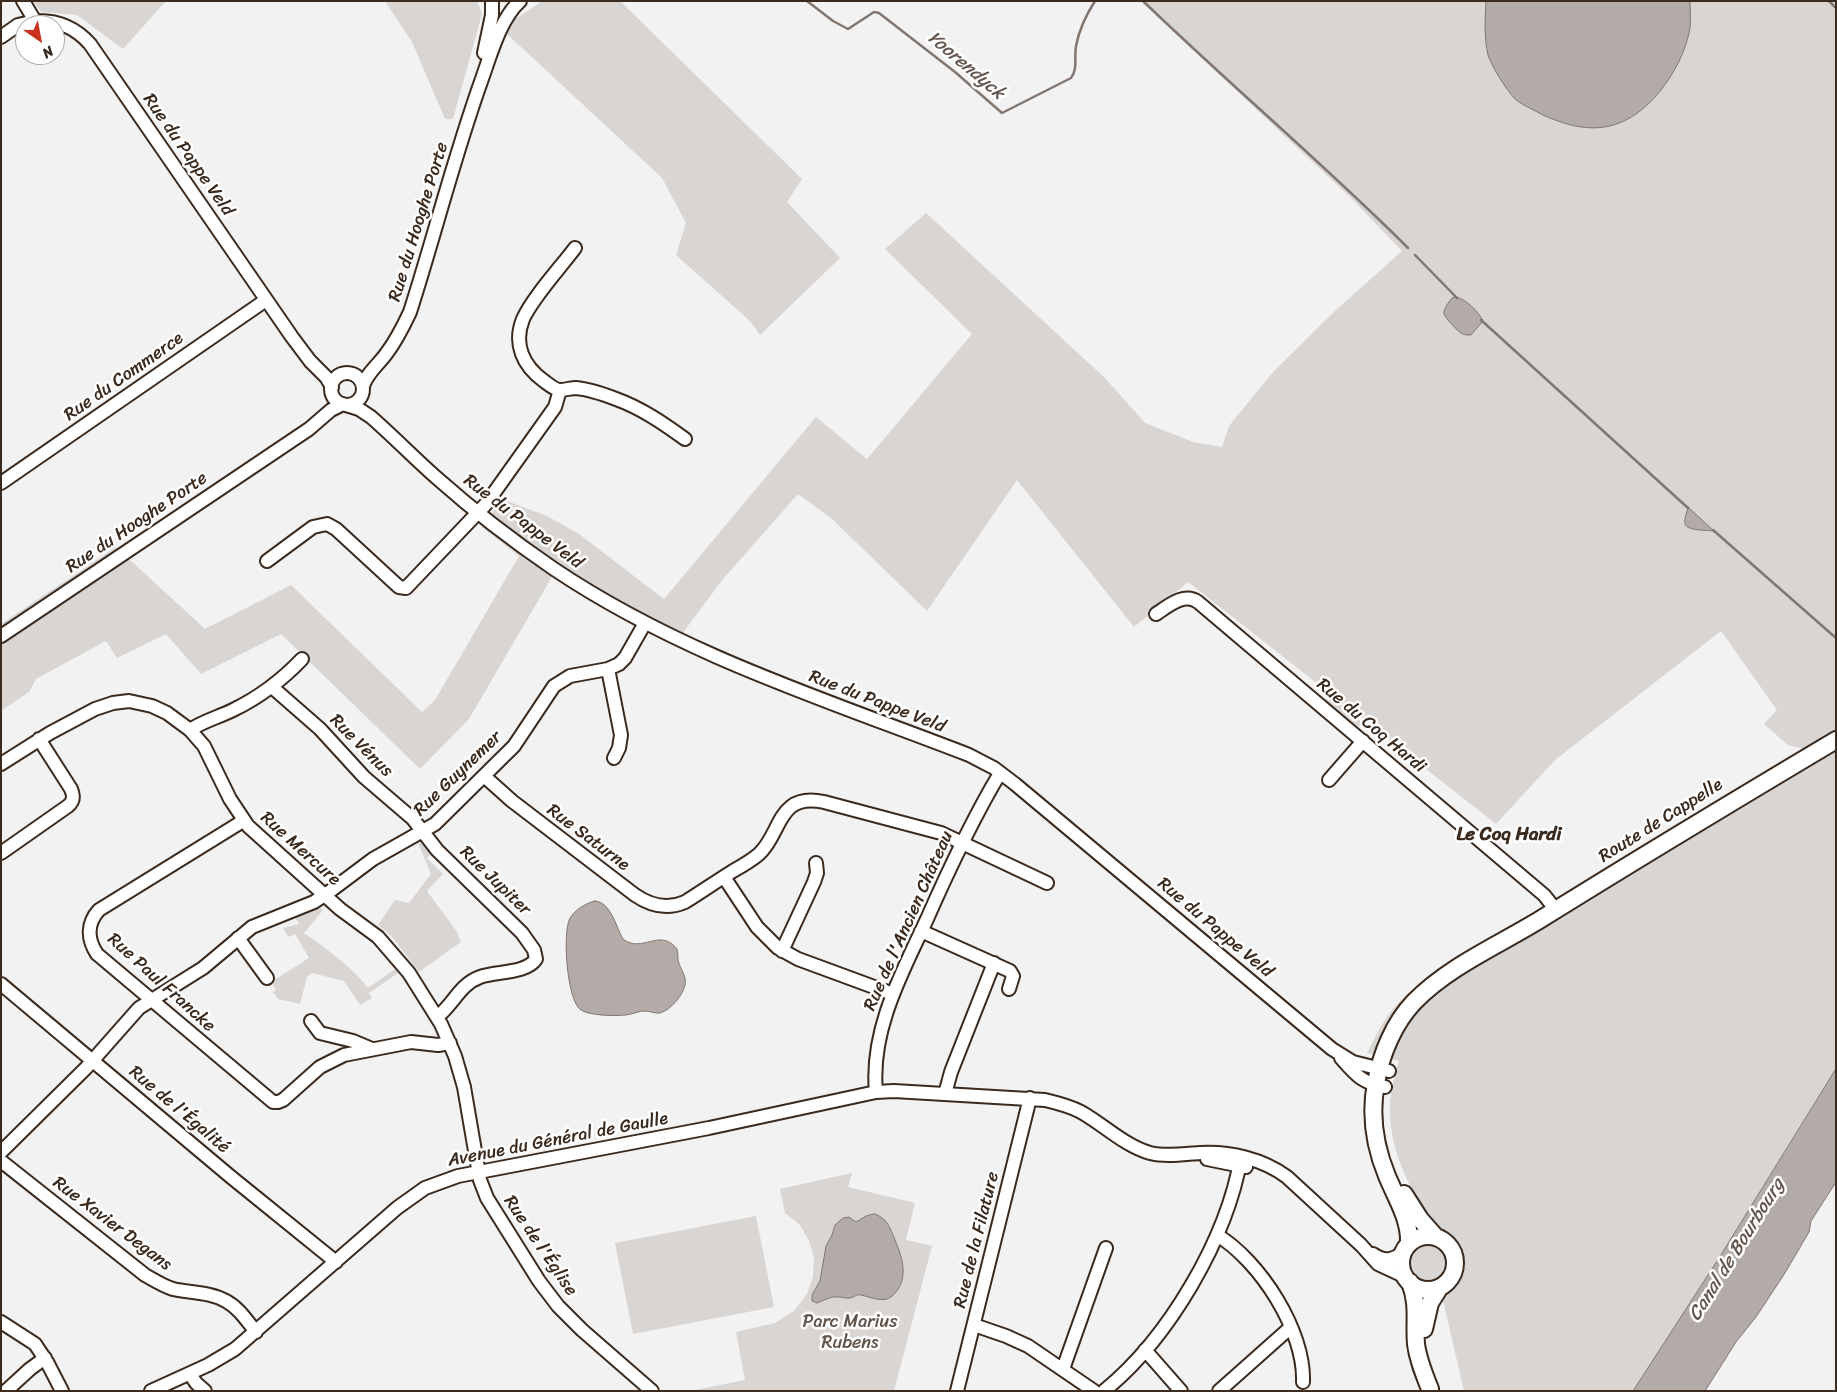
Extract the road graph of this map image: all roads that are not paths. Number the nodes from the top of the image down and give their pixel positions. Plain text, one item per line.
1 (23, 1) edge
2 (492, 1) edge
3 (520, 1) edge
4 (31, 15) edge
5 (65, 25) edge
6 (15, 27) edge
7 (1, 37) edge
8 (472, 106) junction
9 (575, 248) dead end
10 (266, 300) junction
11 (392, 345) junction
12 (307, 356) junction
13 (348, 373) junction
14 (332, 388) junction
15 (363, 390) junction
16 (560, 390) junction
17 (345, 404) junction
18 (384, 428) junction
19 (292, 439) junction
20 (685, 439) dead end
21 (1, 483) edge
22 (478, 513) junction
23 (268, 561) dead end
24 (1156, 614) dead end
25 (644, 623) junction
26 (1, 636) edge
27 (302, 659) dead end
28 (608, 669) junction
29 (272, 687) junction
30 (190, 730) junction
31 (39, 739) junction
32 (1836, 740) edge
33 (1363, 741) junction
34 (614, 758) dead end
35 (1, 764) edge
36 (1000, 773) junction
37 (484, 776) junction
38 (1329, 780) dead end
39 (243, 821) junction
40 (423, 831) junction
41 (962, 843) junction
42 (1, 853) edge
43 (816, 863) dead end
44 (724, 877) junction
45 (1047, 883) dead end
46 (325, 895) junction
47 (1556, 910) junction
48 (921, 931) junction
49 (238, 938) junction
50 (782, 951) junction
51 (994, 964) junction
52 (267, 978) dead end
53 (1, 984) edge
54 (1008, 989) dead end
55 (893, 994) junction
56 (151, 1000) junction
57 (437, 1017) junction
58 (311, 1021) dead end
59 (450, 1043) junction
60 (372, 1049) junction
61 (1332, 1049) junction
62 (93, 1060) junction
63 (1384, 1070) junction
64 (1380, 1086) junction
65 (876, 1092) junction
66 (945, 1094) junction
67 (1030, 1098) junction
68 (1, 1152) edge
69 (1, 1161) edge
70 (1240, 1161) junction
71 (478, 1172) junction
72 (1217, 1235) junction
73 (1435, 1236) junction
74 (1361, 1245) junction
75 (1106, 1248) dead end
76 (1406, 1248) junction
77 (336, 1262) junction
78 (1408, 1280) junction
79 (1440, 1287) junction
80 (1, 1322) edge
81 (974, 1325) junction
82 (1291, 1327) junction
83 (256, 1332) junction
84 (1145, 1350) junction
85 (45, 1358) junction
86 (1063, 1369) junction
87 (190, 1374) junction
88 (1303, 1382) dead end
89 (1430, 1390) edge
90 (6, 1391) edge
91 (62, 1391) edge
92 (151, 1391) edge
93 (205, 1391) edge
94 (652, 1391) edge
95 (957, 1391) edge
96 (1094, 1391) edge
97 (1104, 1391) edge
98 (1181, 1391) edge
99 (1219, 1391) edge

1 - 4 street
2 - 8 street, Rue du Hooghe Porte
3 - 8 street, Rue du Hooghe Porte
5 - 10 street, Rue du Pappe Veld
6 - 7 street
8 - 11 street, Rue du Hooghe Porte
9 - 16 street
10 - 12 street, Rue du Pappe Veld
10 - 21 street, Rue du Commerce
11 - 13 street, Rue du Hooghe Porte
11 - 15 street, Rue du Hooghe Porte
12 - 13 street, Rue du Pappe Veld
12 - 14 street, Rue du Pappe Veld
13 - 14 street
13 - 15 street
14 - 17 street
14 - 19 street, Rue du Hooghe Porte
15 - 17 street
15 - 18 street, Rue du Pappe Veld
16 - 20 street
16 - 22 street
17 - 18 street, Rue du Pappe Veld
17 - 19 street, Rue du Hooghe Porte
18 - 22 street, Rue du Pappe Veld
19 - 26 street, Rue du Hooghe Porte
22 - 23 street
22 - 25 street, Rue du Pappe Veld
24 - 33 street, Rue du Coq Hardi
25 - 28 street, Rue Guynemer
25 - 36 street, Rue du Pappe Veld
27 - 29 street
28 - 34 street
28 - 37 street, Rue Guynemer
29 - 30 street
29 - 40 street, Rue Vénus
30 - 31 street, Rue Mercure
30 - 39 street, Rue Mercure
31 - 35 street, Rue Mercure
31 - 42 street
32 - 47 main road, Route de Cappelle
33 - 38 street
33 - 47 street, Rue du Coq Hardi
36 - 41 street, Rue de l'Ancien Château
36 - 61 street, Rue du Pappe Veld
37 - 40 street, Rue Guynemer
37 - 44 street, Rue Saturne
39 - 46 street, Rue Mercure
39 - 56 street, Rue Paul Francke
40 - 46 street, Rue Guynemer
40 - 57 street, Rue Jupiter
41 - 44 street
41 - 45 street
41 - 48 street, Rue de l'Ancien Château
43 - 50 street
44 - 50 street
46 - 49 street, Rue Guynemer
46 - 57 street, Rue Mercure
47 - 63 main road, Route de Cappelle
48 - 51 street
48 - 55 street, Rue de l'Ancien Château
49 - 52 street
49 - 56 street, Rue Guynemer
50 - 55 street
51 - 54 street
51 - 66 street
53 - 62 street, Rue de l'Égalité
55 - 65 street, Rue de l'Ancien Château
56 - 60 street, Rue Paul Francke
56 - 62 street, Rue Guynemer
57 - 59 street, Rue Mercure
58 - 60 street
59 - 60 street
59 - 71 street, Rue Mercure
61 - 63 street, Rue du Pappe Veld
61 - 64 street, Rue du Pappe Veld
62 - 68 street, Rue Guynemer
62 - 77 street, Rue de l'Égalité
63 - 64 main road, Route de Cappelle
64 - 73 main road
64 - 76 main road
65 - 66 street, Avenue du Général de Gaulle
65 - 71 street, Avenue du Général de Gaulle
66 - 67 street, Avenue du Général de Gaulle
67 - 70 street, Avenue du Général de Gaulle
67 - 81 street, Rue de la Filature
69 - 83 street, Rue Xavier Degans
70 - 72 street
70 - 74 street, Avenue du Général de Gaulle
71 - 77 street, Avenue du Général de Gaulle
71 - 94 street, Rue de l'Église
72 - 82 street
72 - 84 street
73 - 76 main road
73 - 79 main road
74 - 76 street
74 - 78 street
75 - 86 street
76 - 78 main road
77 - 83 street, Avenue du Général de Gaulle
78 - 79 main road
78 - 89 main road
79 - 89 main road
80 - 85 street
81 - 86 street
81 - 95 street, Rue de la Filature
82 - 88 street
82 - 99 street
83 - 87 street, Avenue du Général de Gaulle
84 - 97 street
84 - 98 street
85 - 90 street
85 - 91 street
86 - 96 street
87 - 92 street, Avenue du Général de Gaulle
87 - 93 street

